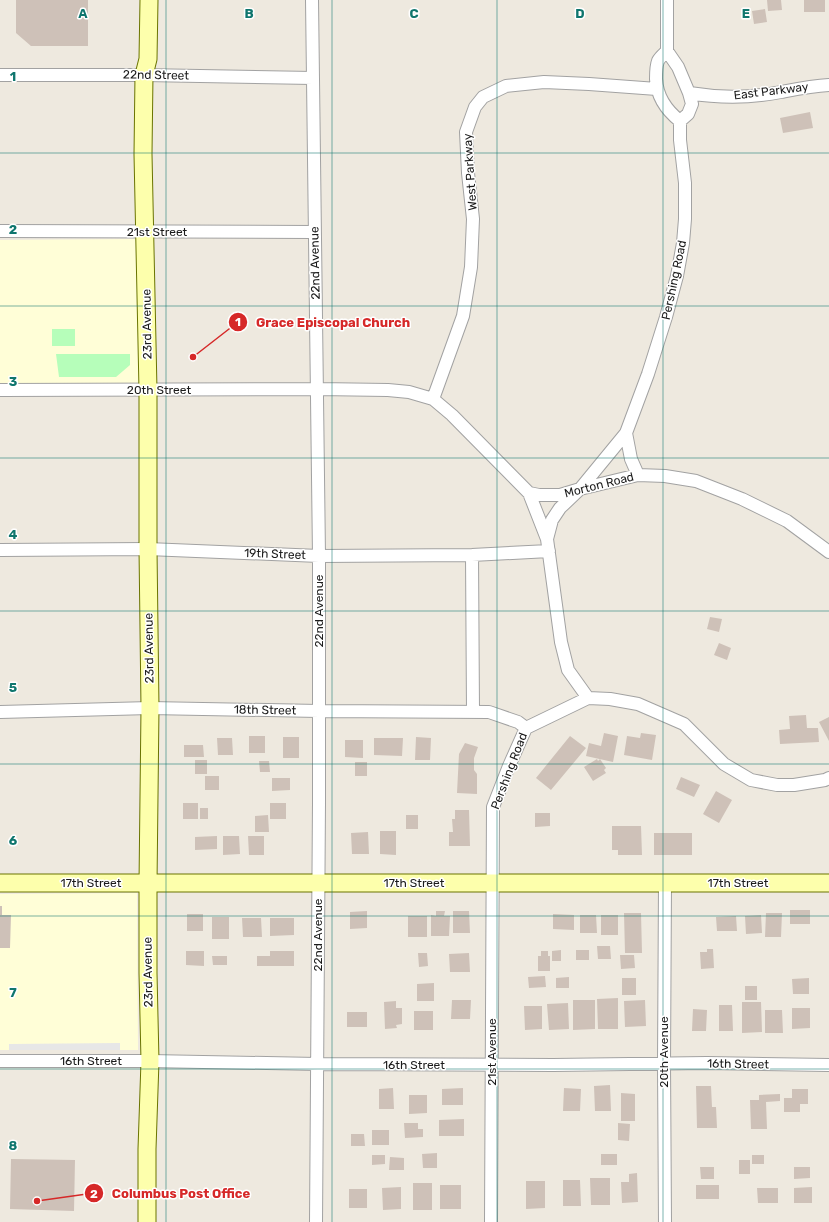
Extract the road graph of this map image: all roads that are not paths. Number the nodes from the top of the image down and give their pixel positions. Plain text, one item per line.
1 (138, 0) edge
2 (148, 0) edge
3 (312, 0) edge
4 (667, 0) edge
5 (667, 51) junction
6 (0, 75) edge
7 (144, 75) junction
8 (313, 78) junction
9 (829, 85) edge
10 (657, 89) junction
11 (689, 93) junction
12 (680, 121) junction
13 (0, 231) edge
14 (145, 232) junction
15 (314, 232) junction
16 (318, 389) junction
17 (0, 390) edge
18 (148, 390) junction
19 (433, 399) junction
20 (626, 433) junction
21 (638, 475) junction
22 (580, 489) junction
23 (529, 493) junction
24 (547, 539) junction
25 (0, 550) edge
26 (148, 550) junction
27 (549, 551) junction
28 (829, 552) edge
29 (472, 555) junction
30 (319, 556) junction
31 (588, 698) junction
32 (150, 708) junction
33 (319, 711) junction
34 (0, 712) edge
35 (473, 712) junction
36 (526, 728) junction
37 (829, 778) edge
38 (0, 883) edge
39 (319, 883) junction
40 (492, 883) junction
41 (665, 883) junction
42 (829, 883) edge
43 (148, 884) junction
44 (0, 1061) edge
45 (150, 1061) junction
46 (317, 1064) junction
47 (664, 1064) junction
48 (492, 1065) junction
49 (829, 1065) edge
50 (147, 1222) edge
51 (316, 1222) edge
52 (491, 1222) edge
53 (665, 1222) edge

1 - 7 main road, 23rd Avenue
2 - 7 main road, 23rd Avenue
3 - 8 street, 22nd Avenue
4 - 5 street
5 - 10 street
5 - 11 street
6 - 7 street, 22nd Street
7 - 8 street, 22nd Street
7 - 14 main road, 23rd Avenue
8 - 15 street, 22nd Avenue
9 - 11 street, East Parkway
10 - 12 street
10 - 19 street, West Parkway
11 - 12 street
12 - 20 street, Pershing Road
13 - 14 street, 21st Street
14 - 15 street, 21st Street
14 - 18 main road, 23rd Avenue
15 - 16 street, 22nd Avenue
16 - 18 street, 20th Street
16 - 19 street
16 - 30 street, 22nd Avenue
17 - 18 street, 20th Street
18 - 26 main road, 23rd Avenue
19 - 23 street
20 - 21 street
20 - 22 street, Pershing Road
21 - 22 street, Morton Road
21 - 28 street, Morton Road
22 - 23 street, Morton Road
22 - 24 street, Pershing Road
23 - 24 street, Pershing Road
24 - 27 street, Pershing Road
25 - 26 street, 19th Street
26 - 30 street, 19th Street
26 - 32 main road, 23rd Avenue
27 - 29 street, 19th Street
27 - 31 street, Pershing Road
29 - 30 street, 19th Street
29 - 35 street
30 - 33 street, 22nd Avenue
31 - 36 street, Pershing Road
31 - 37 street
32 - 33 street, 18th Street
32 - 34 street, 18th Street
32 - 43 main road, 23rd Avenue
33 - 35 street, 18th Street
33 - 39 street, 22nd Avenue
35 - 36 street, 18th Street
36 - 40 street, Pershing Road
38 - 43 main road, 17th Street
39 - 40 main road, 17th Street
39 - 43 main road, 17th Street
39 - 46 street, 22nd Avenue
40 - 41 main road, 17th Street
40 - 48 street, 21st Avenue
41 - 42 main road, 17th Street
41 - 47 street, 20th Avenue
43 - 45 main road, 23rd Avenue
44 - 45 street, 16th Street
45 - 46 street, 16th Street
45 - 50 main road, 23rd Avenue
46 - 48 street, 16th Street
46 - 51 street, 22nd Avenue
47 - 48 street, 16th Street
47 - 49 street, 16th Street
47 - 53 street, 20th Avenue
48 - 52 street, 21st Avenue

